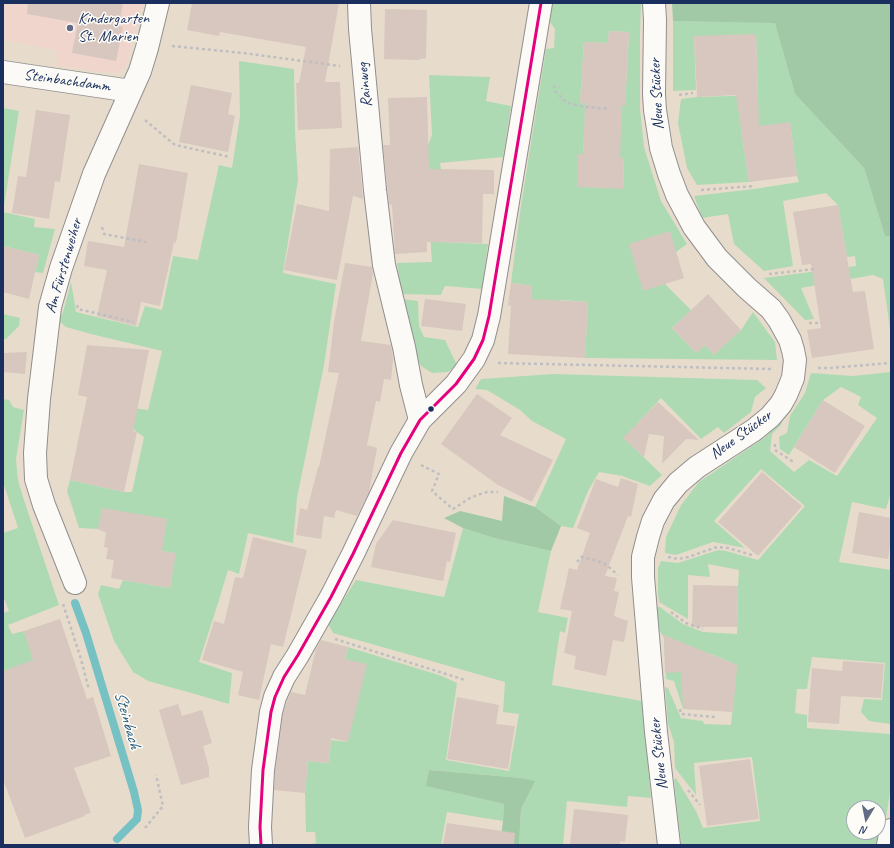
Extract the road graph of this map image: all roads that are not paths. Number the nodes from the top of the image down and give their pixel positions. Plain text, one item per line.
1 (158, 3) edge
2 (359, 3) edge
3 (541, 3) edge
4 (654, 3) edge
5 (3, 72) edge
6 (127, 100) junction
7 (420, 420) junction
8 (75, 583) road end
9 (891, 830) edge
10 (261, 845) edge
11 (669, 845) edge
12 (888, 845) edge

1 - 6 street, Am Fürstenweiher
2 - 7 street, Rainweg
3 - 7 street
4 - 11 street, Neue Stücker
5 - 6 street, Steinbachdamm
6 - 8 street, Am Fürstenweiher
7 - 10 street
9 - 12 street

